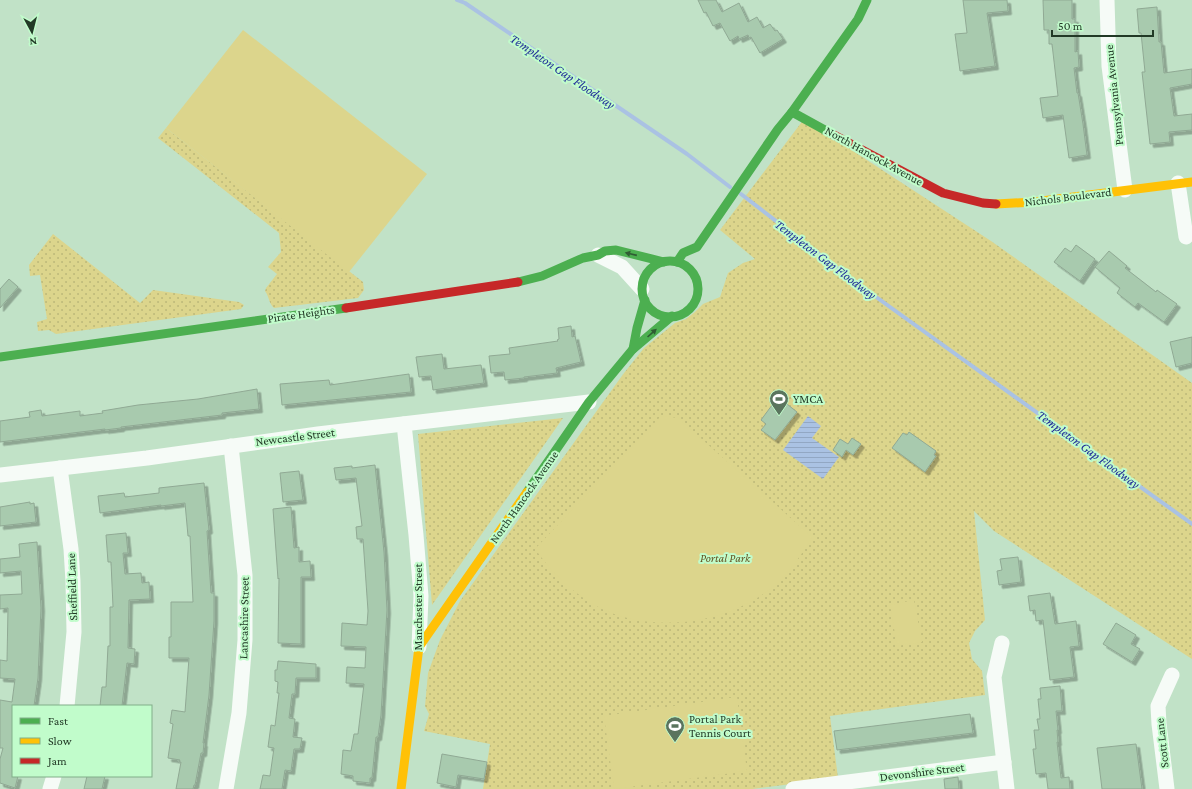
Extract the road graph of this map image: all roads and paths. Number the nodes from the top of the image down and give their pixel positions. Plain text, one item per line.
1 (867, 0) edge
2 (1107, 0) edge
3 (792, 112) junction
4 (1185, 182) edge
5 (1125, 190) junction
6 (958, 197) joint
7 (1186, 237) dead end
8 (697, 247) junction
9 (598, 255) junction
10 (664, 262) junction
11 (677, 262) junction
12 (695, 275) junction
13 (643, 295) junction
14 (672, 316) junction
15 (633, 349) junction
16 (0, 357) edge
17 (589, 402) junction
18 (404, 424) junction
19 (231, 446) junction
20 (60, 468) junction
21 (0, 475) edge
22 (1002, 643) dead end
23 (419, 647) junction
24 (1172, 675) dead end
25 (67, 705) edge
26 (1004, 762) junction
27 (54, 777) edge
28 (50, 789) edge
29 (226, 789) edge
30 (401, 789) edge
31 (793, 789) edge
32 (1007, 789) edge
33 (1167, 789) edge

1 - 3 street
2 - 5 street, Pennsylvania Avenue
3 - 6 street, North Hancock Avenue
3 - 8 street
4 - 5 street, Nichols Boulevard
4 - 7 street, Nichols Boulevard
5 - 6 street, Nichols Boulevard
8 - 11 street
8 - 12 street, North Hancock Avenue
10 -> 9 street, Pirate Heights
9 - 13 street
9 - 16 street, Pirate Heights
10 - 11 street
10 - 13 street, North Hancock Avenue
11 - 12 street
12 - 14 street, North Hancock Avenue
13 - 14 street
13 - 15 street, North Hancock Avenue
15 -> 14 street, North Hancock Avenue
15 - 17 street, North Hancock Avenue
17 - 18 street, Newcastle Street
17 - 23 street, North Hancock Avenue
18 - 19 street, Newcastle Street
18 - 23 street, Manchester Street
19 - 20 street, Newcastle Street
19 - 29 street, Lancashire Street
20 - 21 street, Newcastle Street
20 - 25 street, Sheffield Lane
22 - 26 street
23 - 30 street, Manchester Street
24 - 33 street, Scott Lane
26 - 31 street, Devonshire Street
26 - 32 street
27 - 28 street

